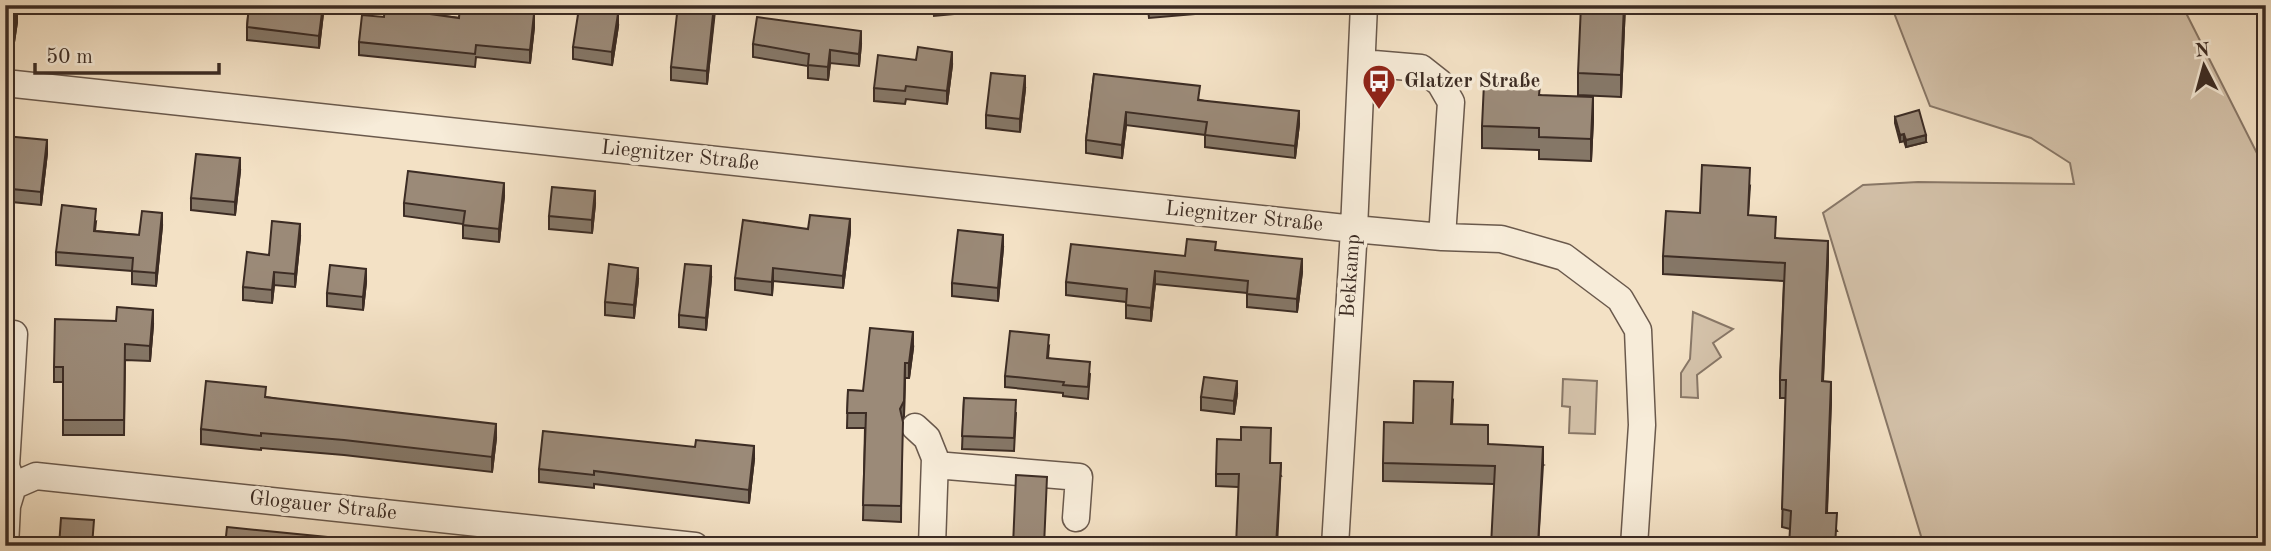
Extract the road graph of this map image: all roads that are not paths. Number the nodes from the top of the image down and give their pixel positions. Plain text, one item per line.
1 (1364, 5) edge
2 (1362, 63) junction
3 (5, 83) edge
4 (1354, 229) junction
5 (1442, 237) junction
6 (14, 334) dead end
7 (915, 427) dead end
8 (935, 465) junction
9 (13, 486) junction
10 (1076, 518) dead end
11 (5, 546) edge
12 (695, 546) edge
13 (932, 546) edge
14 (1335, 546) edge
15 (1634, 546) edge

1 - 2 street, Bekkamp
2 - 4 street, Bekkamp
2 - 5 street
3 - 4 street, Liegnitzer Straße
4 - 5 street
4 - 14 street, Bekkamp
5 - 15 street
6 - 9 street
7 - 8 street
8 - 10 street
8 - 13 street
9 - 11 street
9 - 12 street, Glogauer Straße

